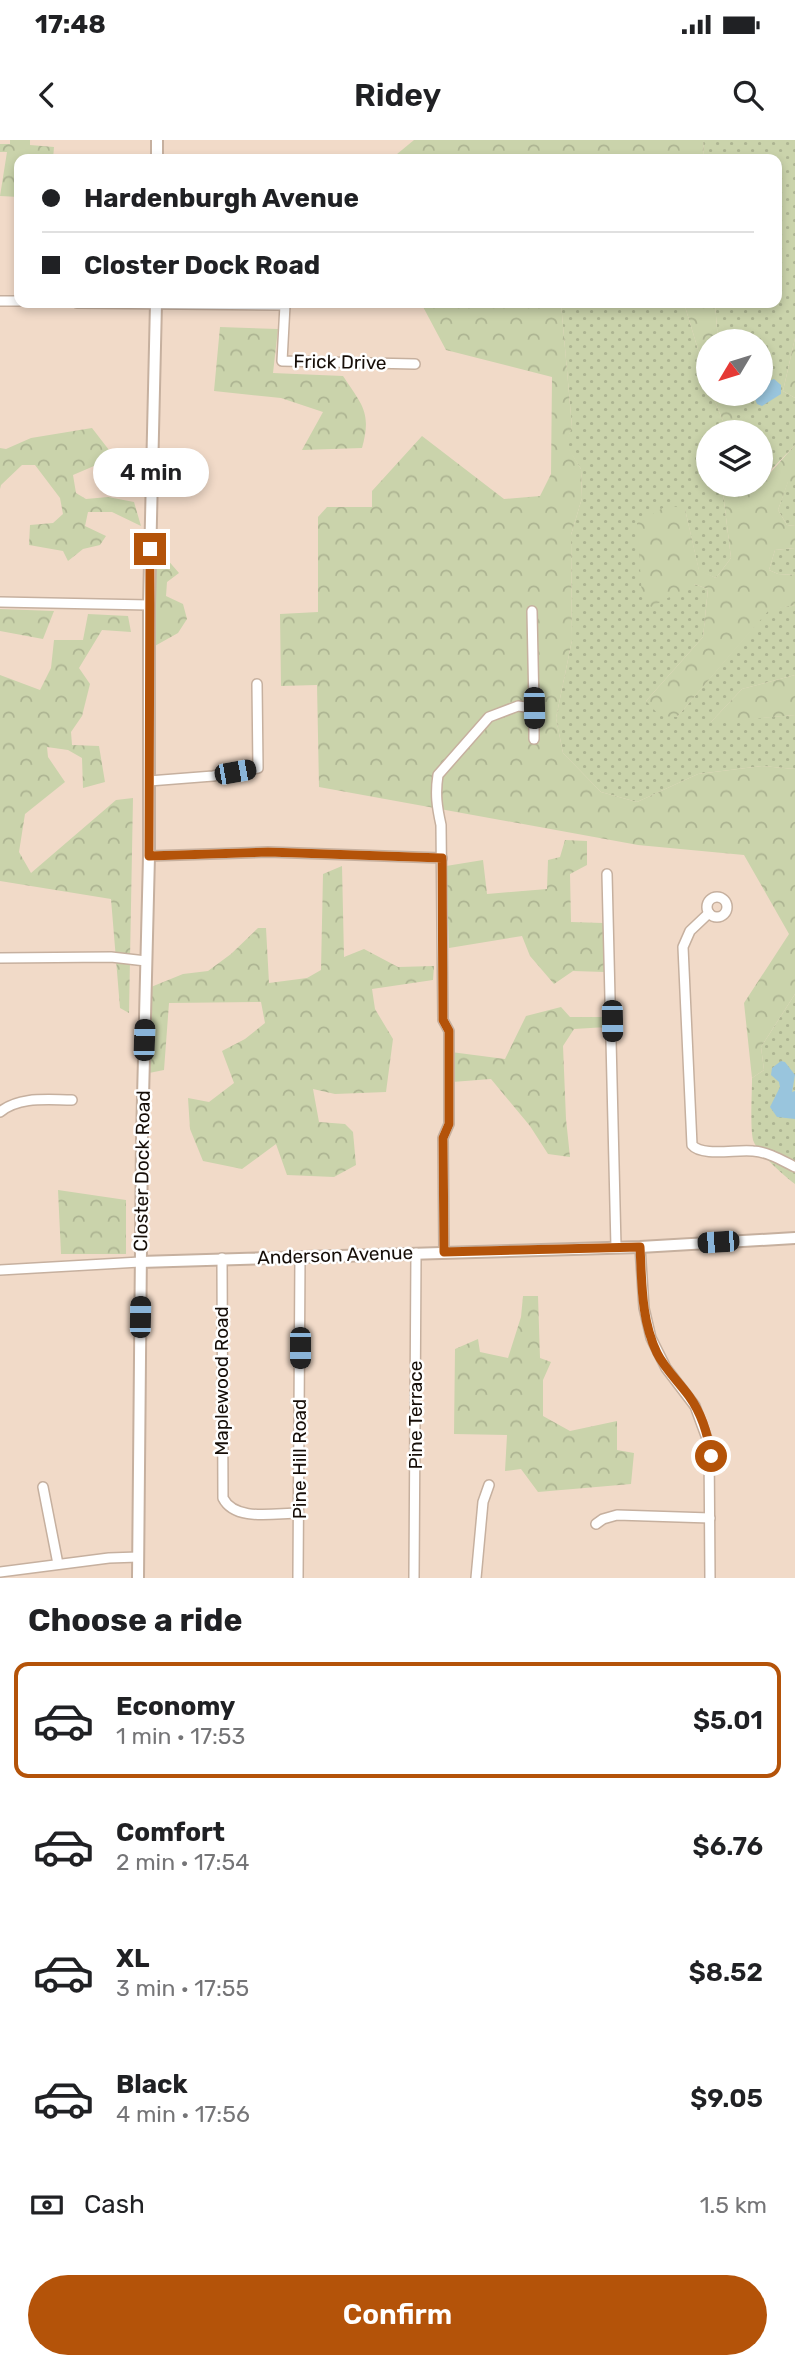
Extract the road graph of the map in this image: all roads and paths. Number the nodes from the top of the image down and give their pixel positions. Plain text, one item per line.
1 (156, 308) edge
2 (285, 308) edge
3 (415, 364) dead end
4 (0, 602) edge
5 (149, 605) junction
6 (532, 611) dead end
7 (257, 684) dead end
8 (534, 708) junction
9 (534, 739) dead end
10 (149, 781) junction
11 (149, 856) junction
12 (442, 858) junction
13 (607, 874) dead end
14 (709, 913) dead end
15 (0, 958) edge
16 (146, 961) junction
17 (72, 1100) dead end
18 (0, 1112) edge
19 (795, 1167) edge
20 (795, 1238) edge
21 (617, 1247) junction
22 (640, 1247) junction
23 (444, 1252) junction
24 (416, 1253) junction
25 (300, 1256) junction
26 (222, 1258) junction
27 (140, 1262) junction
28 (0, 1270) edge
29 (489, 1485) dead end
30 (43, 1487) dead end
31 (298, 1513) junction
32 (710, 1518) junction
33 (596, 1524) dead end
34 (138, 1557) junction
35 (58, 1564) junction
36 (0, 1572) edge
37 (138, 1578) edge
38 (298, 1578) edge
39 (414, 1578) edge
40 (476, 1578) edge
41 (710, 1578) edge

1 - 5 main road, Closter Dock Road
2 - 3 street, Frick Drive
4 - 5 street
5 - 10 main road, Closter Dock Road
6 - 8 street
7 - 10 street
8 - 9 street
8 - 12 street
10 - 11 main road, Closter Dock Road
11 - 12 street
11 - 16 main road, Closter Dock Road
12 - 23 street
13 - 21 street
14 - 19 street
15 - 16 street
16 - 27 main road, Closter Dock Road
17 - 18 street
20 - 22 main road, Anderson Avenue
21 - 22 main road, Anderson Avenue
21 - 23 main road, Anderson Avenue
22 - 32 street
23 - 24 main road, Anderson Avenue
24 - 25 main road, Anderson Avenue
24 - 39 street, Pine Terrace
25 - 26 main road, Anderson Avenue
25 - 31 street, Pine Hill Road
26 - 27 main road, Anderson Avenue
26 - 31 street, Maplewood Road
27 - 28 street, Anderson Avenue
27 - 34 main road, Closter Dock Road
29 - 40 street
30 - 35 street
31 - 38 street, Pine Hill Road
32 - 33 street
32 - 41 street
34 - 35 street
34 - 37 main road, Closter Dock Road
35 - 36 street

